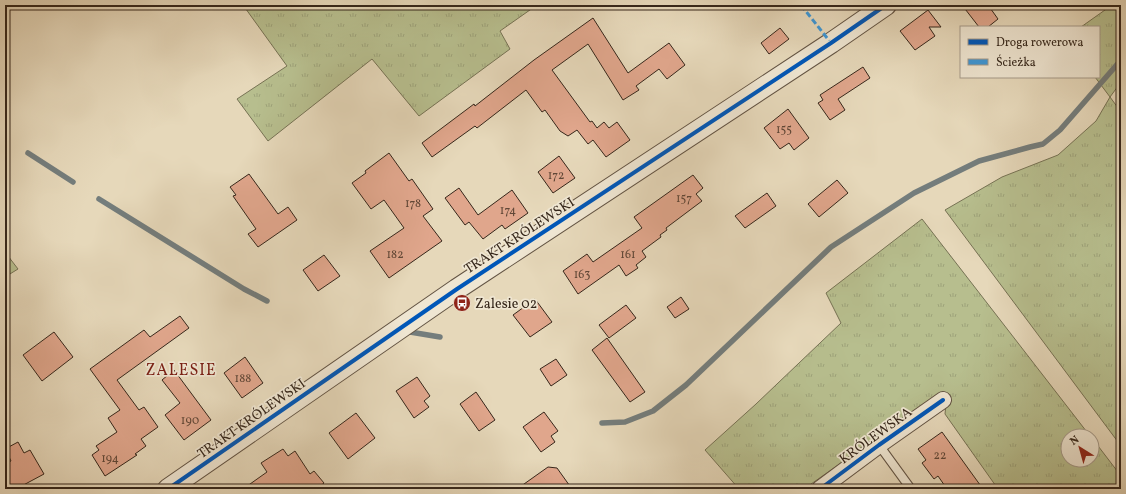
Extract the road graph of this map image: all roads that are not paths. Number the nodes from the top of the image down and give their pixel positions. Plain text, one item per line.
1 (886, 5) edge
2 (943, 400) dead end
3 (879, 444) junction
4 (168, 489) edge
5 (820, 489) edge
6 (911, 489) edge

1 - 4 street, TRAKT KRÓLEWSKI
2 - 3 street, KRÓLEWSKA
3 - 5 street, KRÓLEWSKA
3 - 6 lane

